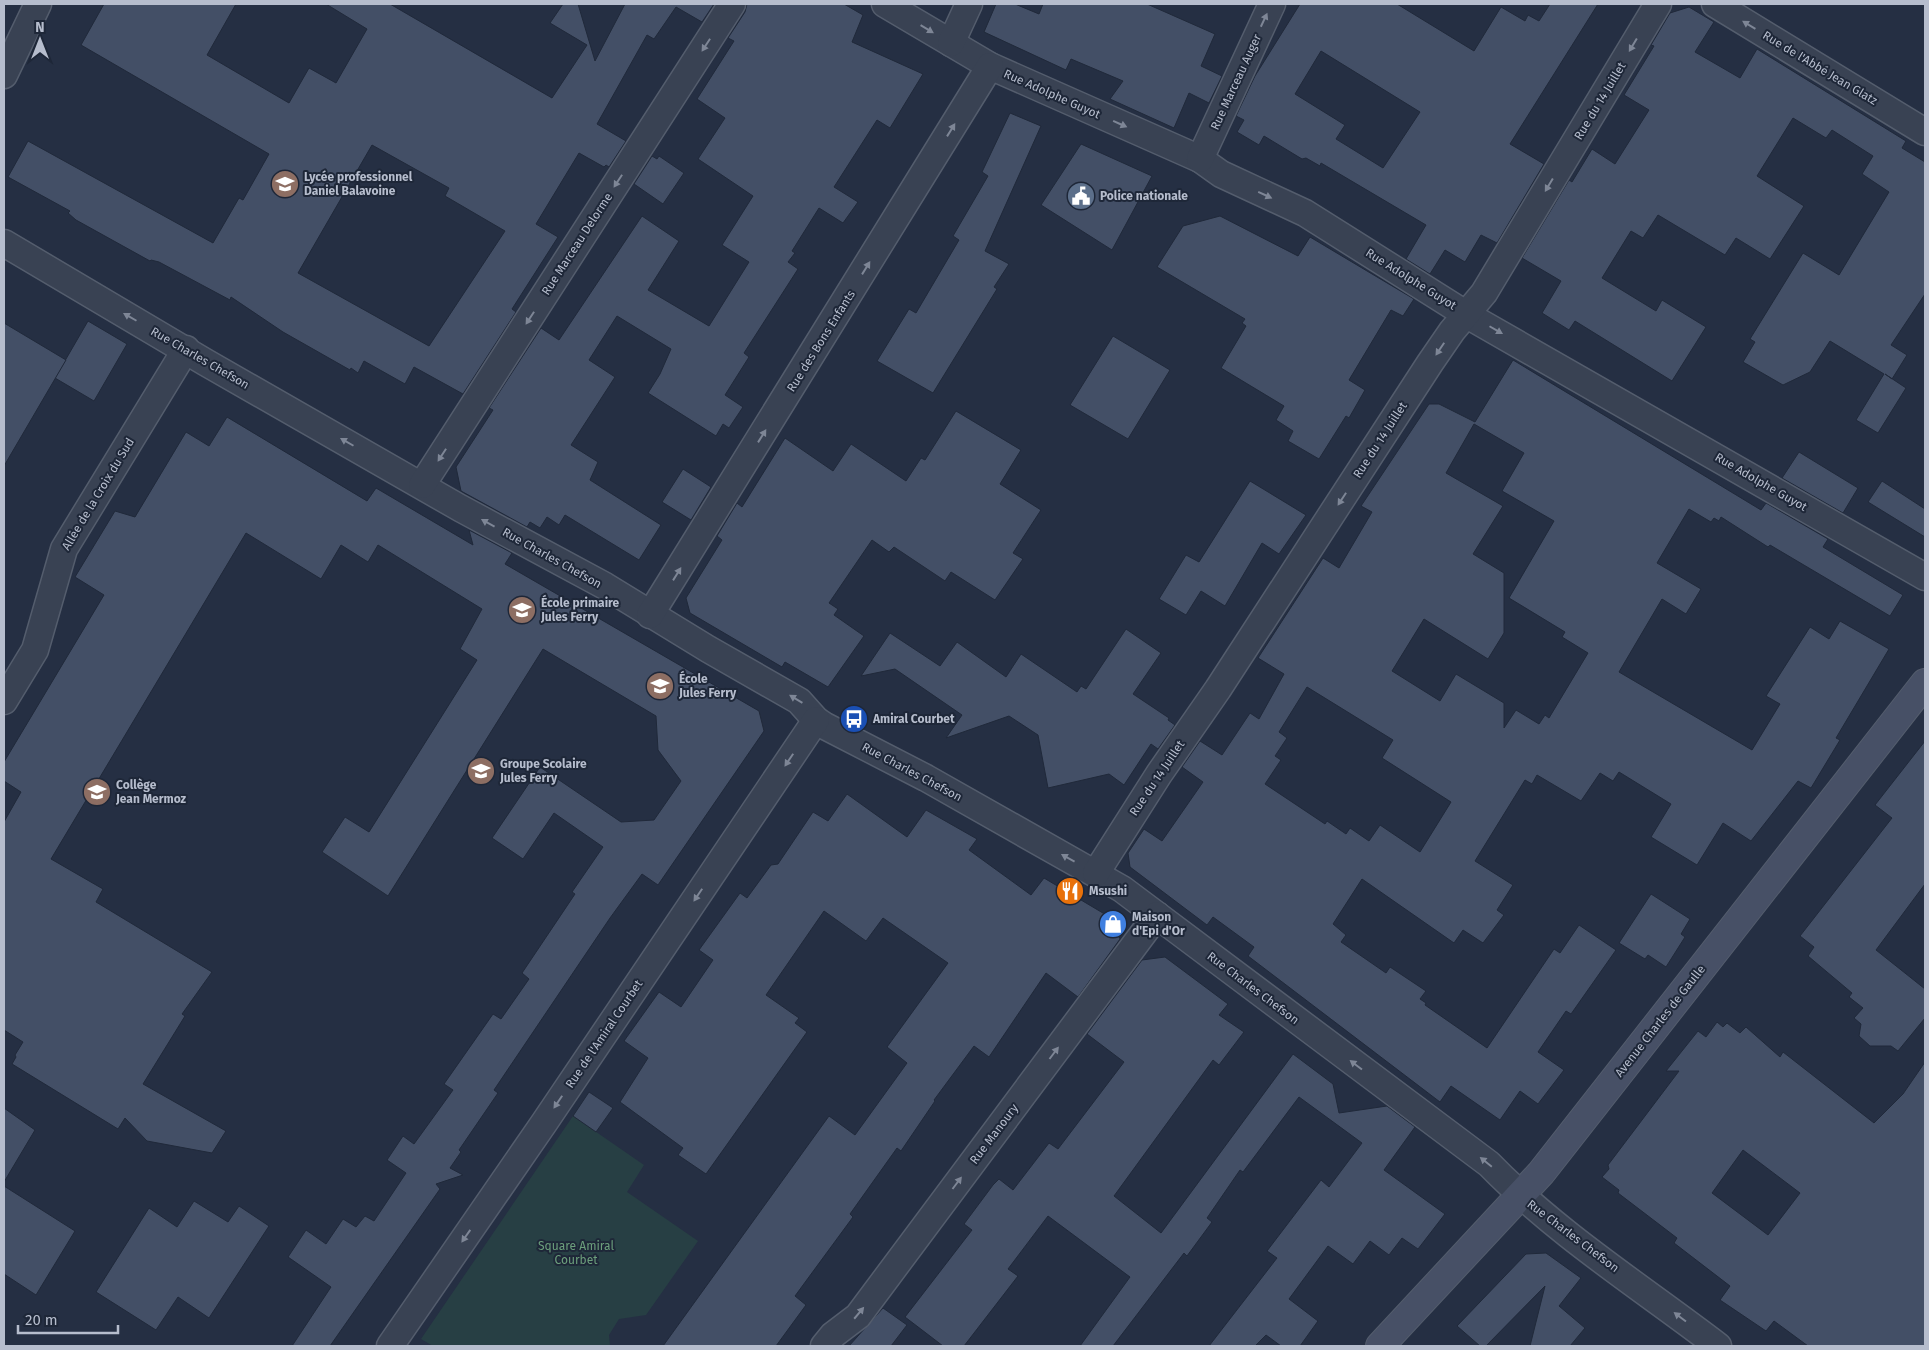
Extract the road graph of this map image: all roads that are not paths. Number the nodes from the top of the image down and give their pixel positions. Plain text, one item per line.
1 (38, 4) edge
2 (732, 4) edge
3 (885, 4) edge
4 (969, 4) edge
5 (1272, 4) edge
6 (1658, 4) edge
7 (1714, 4) edge
8 (951, 43) junction
9 (990, 66) junction
10 (4, 75) edge
11 (1925, 132) edge
12 (1200, 160) junction
13 (4, 243) edge
14 (1467, 315) junction
15 (186, 349) junction
16 (422, 485) junction
17 (1925, 577) edge
18 (650, 615) junction
19 (1925, 683) edge
20 (4, 702) edge
21 (816, 720) junction
22 (1096, 873) junction
23 (1157, 916) junction
24 (1521, 1197) junction
25 (390, 1346) edge
26 (824, 1346) edge
27 (1380, 1346) edge
28 (1718, 1346) edge

1 - 10 street
2 -> 16 street, Rue Marceau Delorme
3 -> 8 street, Rue Adolphe Guyot
4 - 8 street
12 -> 5 street, Rue Marceau Auger
6 -> 14 street, Rue du 14 Juillet
11 -> 7 street, Rue de l'Abbé Jean Glatz
8 - 9 street, Rue Adolphe Guyot
9 -> 12 street, Rue Adolphe Guyot
18 -> 9 street, Rue des Bons Enfants
12 -> 14 street, Rue Adolphe Guyot
15 -> 13 street, Rue Charles Chefson
14 -> 17 street, Rue Adolphe Guyot
14 -> 22 street, Rue du 14 Juillet
16 -> 15 street, Rue Charles Chefson
15 - 20 street, Allée de la Croix du Sud
18 -> 16 street, Rue Charles Chefson
21 -> 18 street, Rue Charles Chefson
19 - 24 street, Avenue Charles de Gaulle
22 -> 21 street, Rue Charles Chefson
21 -> 25 street, Rue de l'Amiral Courbet
22 - 23 street, Rue Charles Chefson
24 -> 23 street, Rue Charles Chefson
26 -> 23 street, Rue Manoury
24 - 27 street, Avenue Charles de Gaulle
28 -> 24 street, Rue Charles Chefson

